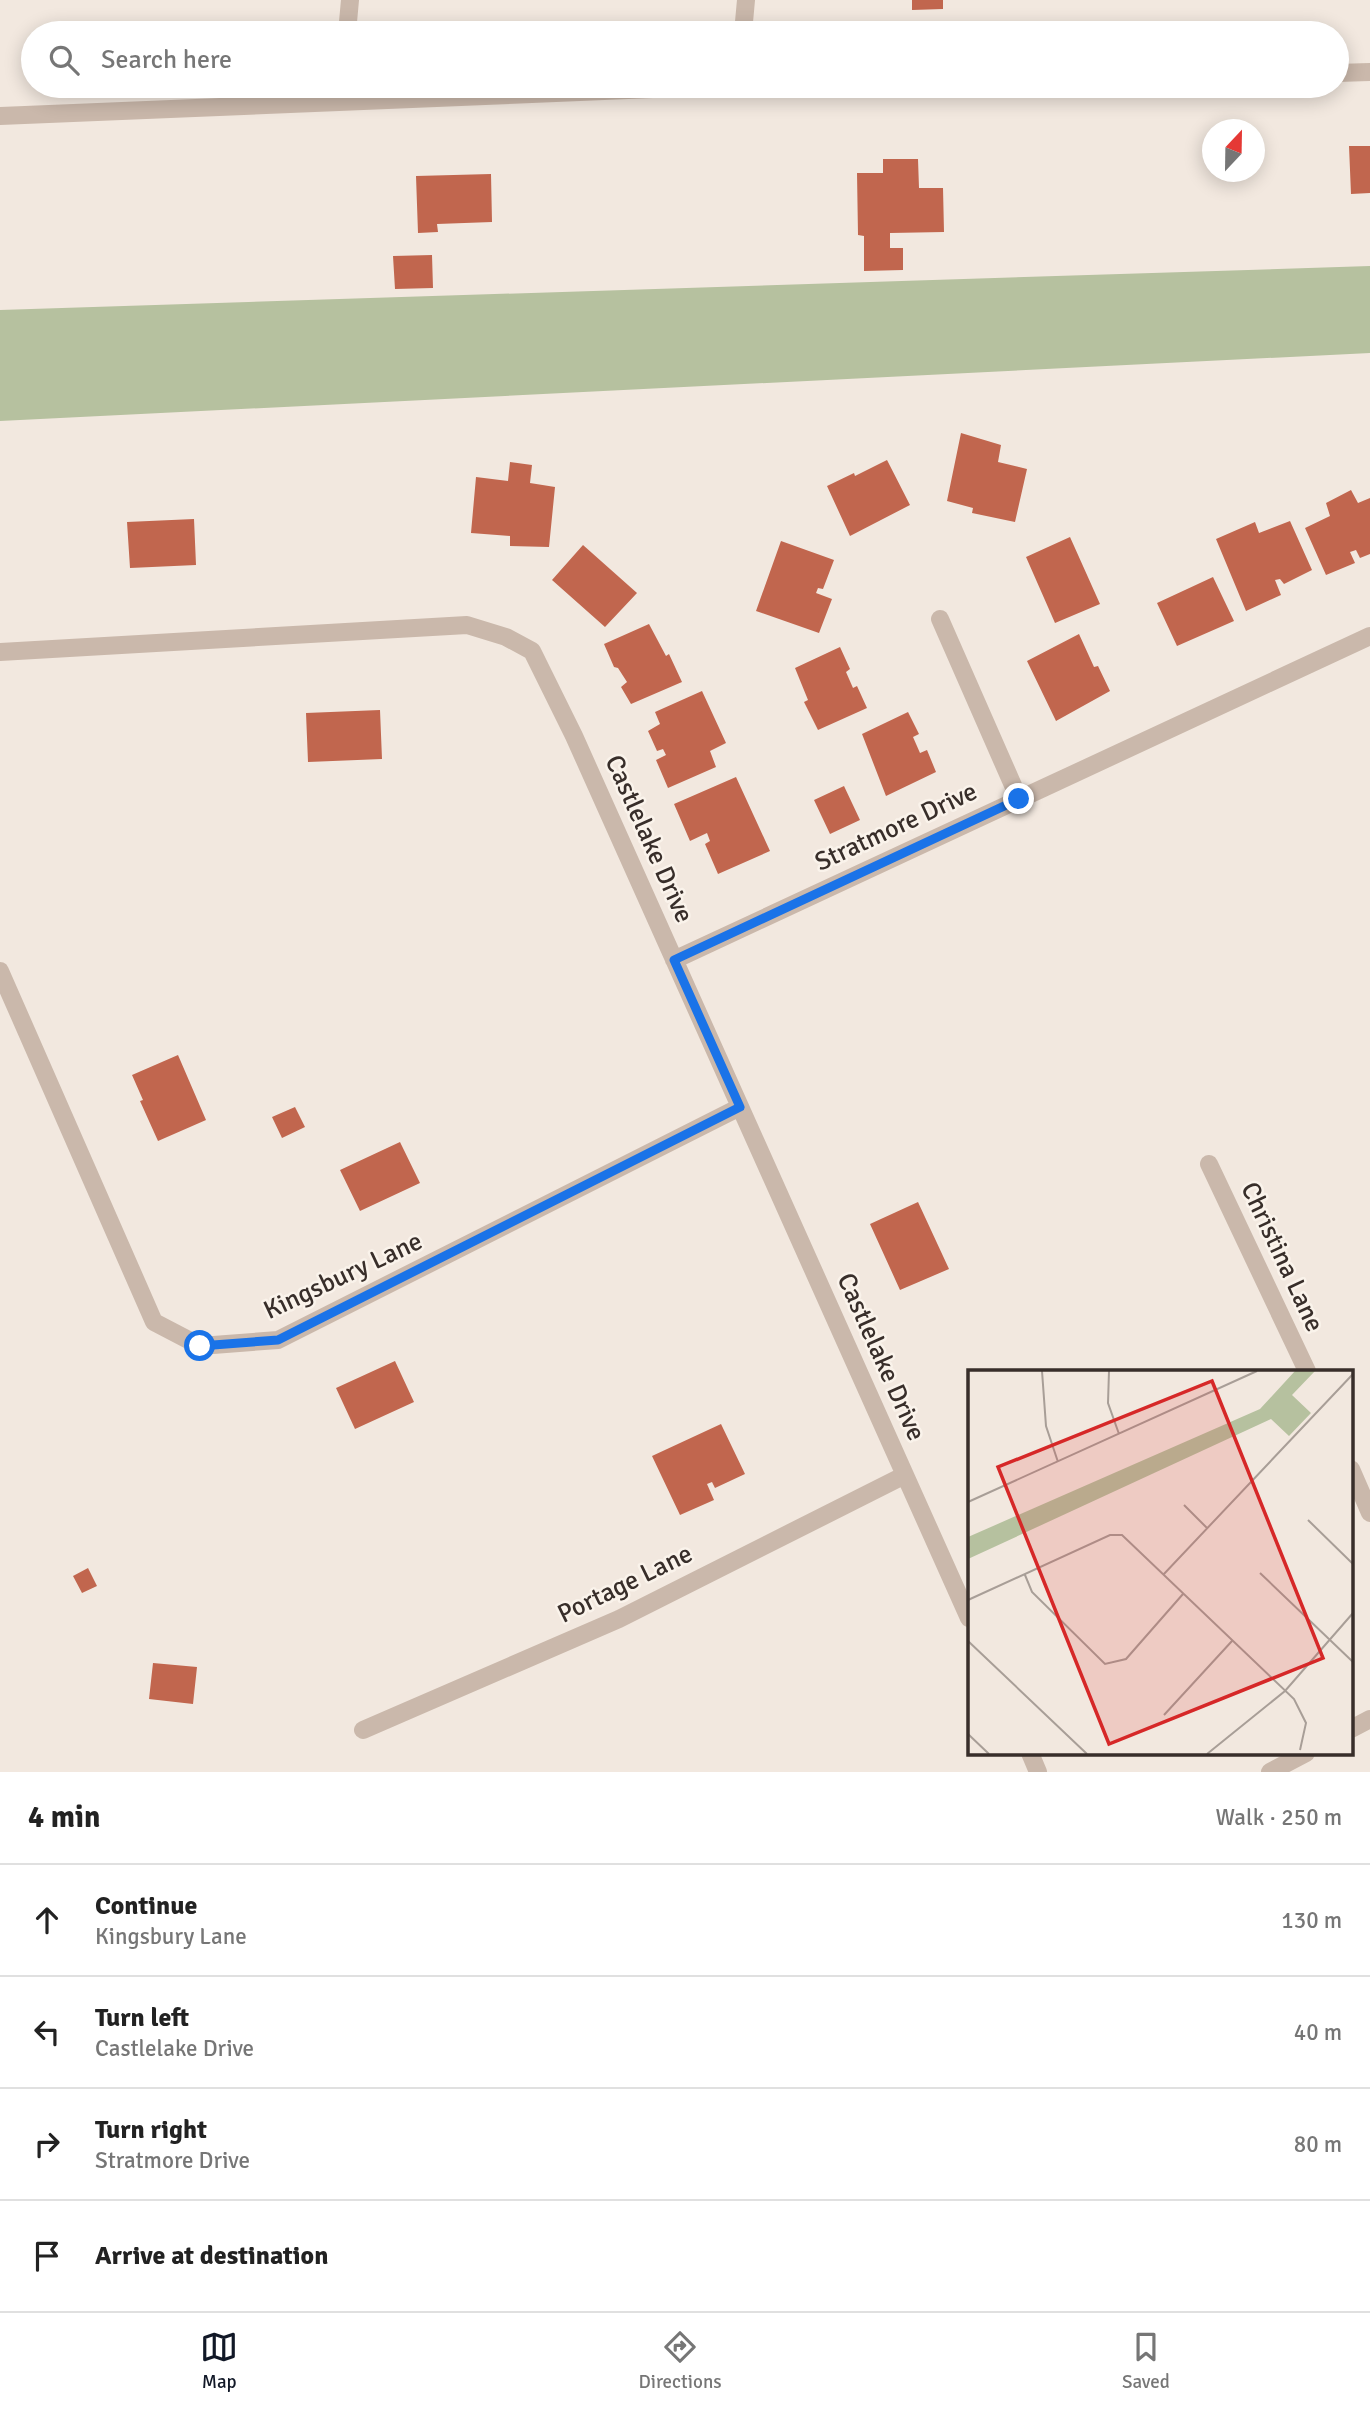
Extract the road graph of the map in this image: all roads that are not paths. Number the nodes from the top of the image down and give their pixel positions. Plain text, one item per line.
1 (350, 0) edge
2 (746, 0) edge
3 (348, 21) edge
4 (744, 21) edge
5 (1370, 72) edge
6 (1349, 73) edge
7 (281, 98) edge
8 (0, 116) edge
9 (940, 620) dead end
10 (1370, 636) edge
11 (0, 652) edge
12 (1019, 799) junction
13 (674, 960) junction
14 (0, 971) edge
15 (740, 1107) junction
16 (1209, 1164) dead end
17 (1307, 1370) edge
18 (1352, 1471) edge
19 (905, 1475) junction
20 (1370, 1513) edge
21 (968, 1616) edge
22 (1370, 1719) edge
23 (1352, 1728) edge
24 (363, 1730) dead end
25 (1031, 1755) edge
26 (1302, 1755) edge
27 (1038, 1772) edge
28 (1270, 1772) edge

1 - 3 street
2 - 4 street
5 - 6 street
7 - 8 street
9 - 12 street
10 - 12 street, Stratmore Drive
11 - 13 street, Castlelake Drive
12 - 13 street, Stratmore Drive
13 - 15 street, Castlelake Drive
14 - 15 street, Kingsbury Lane
15 - 19 street, Castlelake Drive
16 - 17 street, Christina Lane
18 - 20 street
19 - 21 street, Castlelake Drive
19 - 24 street, Portage Lane
22 - 23 street
25 - 27 street
26 - 28 street

